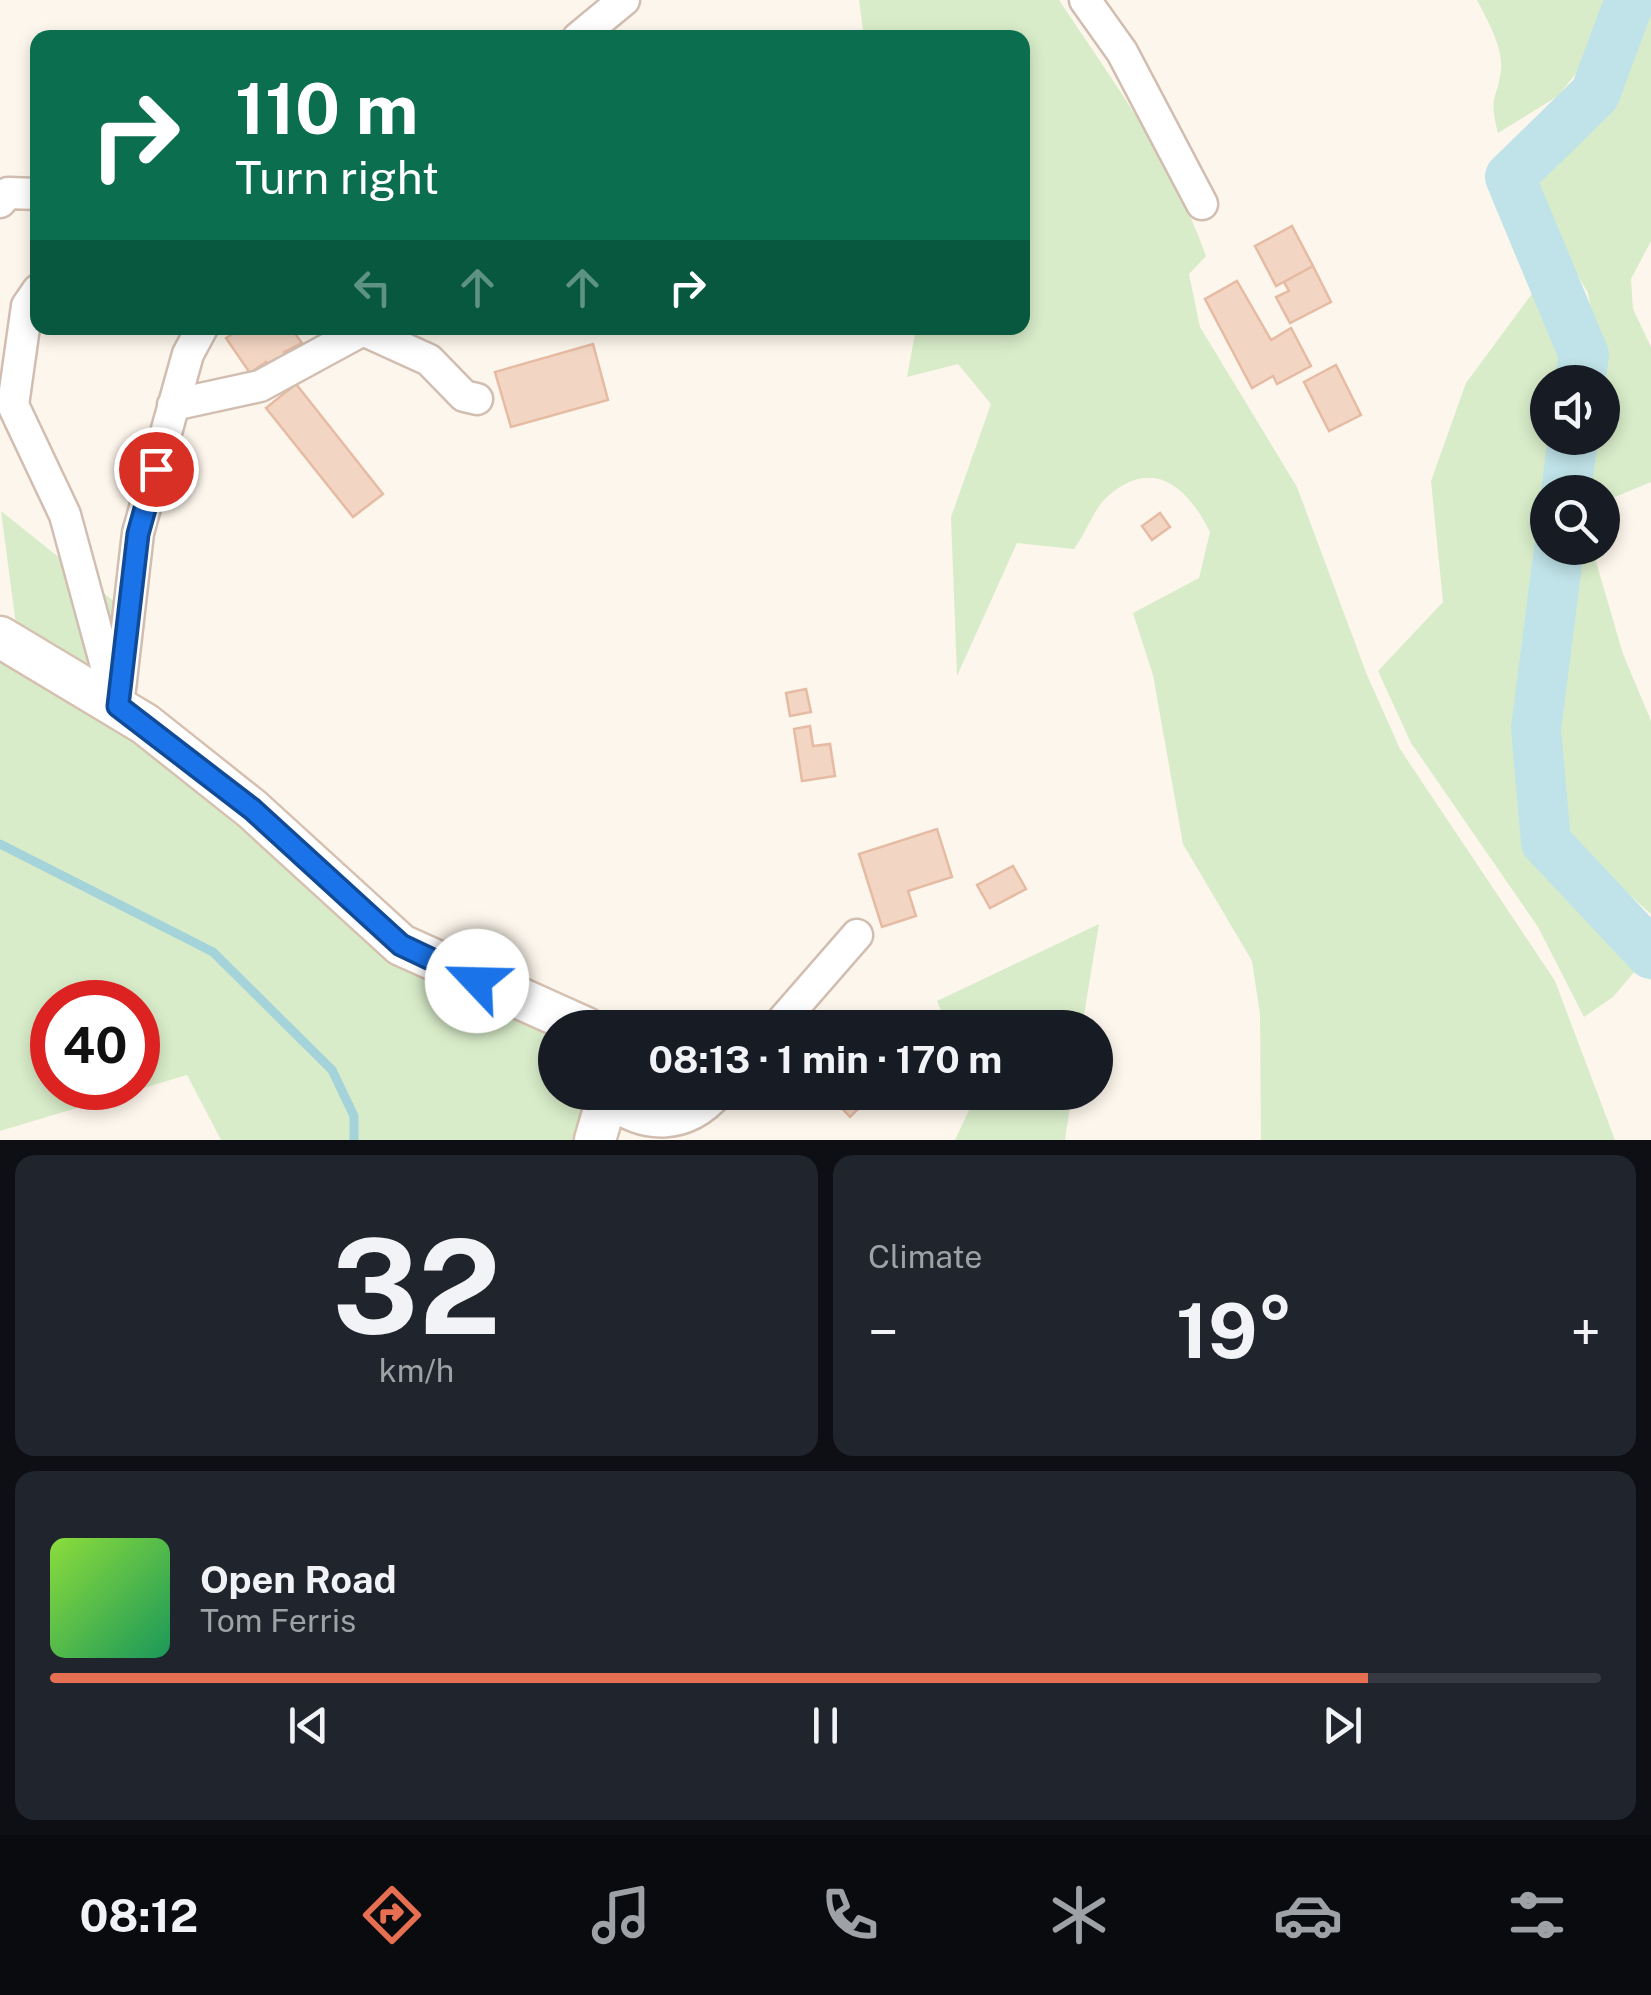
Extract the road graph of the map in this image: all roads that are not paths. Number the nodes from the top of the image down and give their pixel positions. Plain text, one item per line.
1 (624, 0) edge
2 (1084, 0) edge
3 (588, 30) edge
4 (30, 194) edge
5 (0, 202) edge
6 (1202, 204) dead end
7 (30, 302) edge
8 (198, 335) edge
9 (354, 335) edge
10 (374, 335) edge
11 (477, 399) dead end
12 (6, 402) edge
13 (174, 404) junction
14 (0, 637) edge
15 (118, 706) junction
16 (858, 935) dead end
17 (546, 1010) edge
18 (792, 1010) edge
19 (604, 1110) edge
20 (627, 1110) edge
21 (704, 1110) edge
22 (594, 1140) edge

1 - 3 street
2 - 6 street
4 - 5 street
7 - 12 street
8 - 13 street
9 - 13 street
10 - 11 street
12 - 15 street
13 - 15 street
14 - 15 street
15 - 17 street
16 - 18 street
19 - 22 street
20 - 21 street

